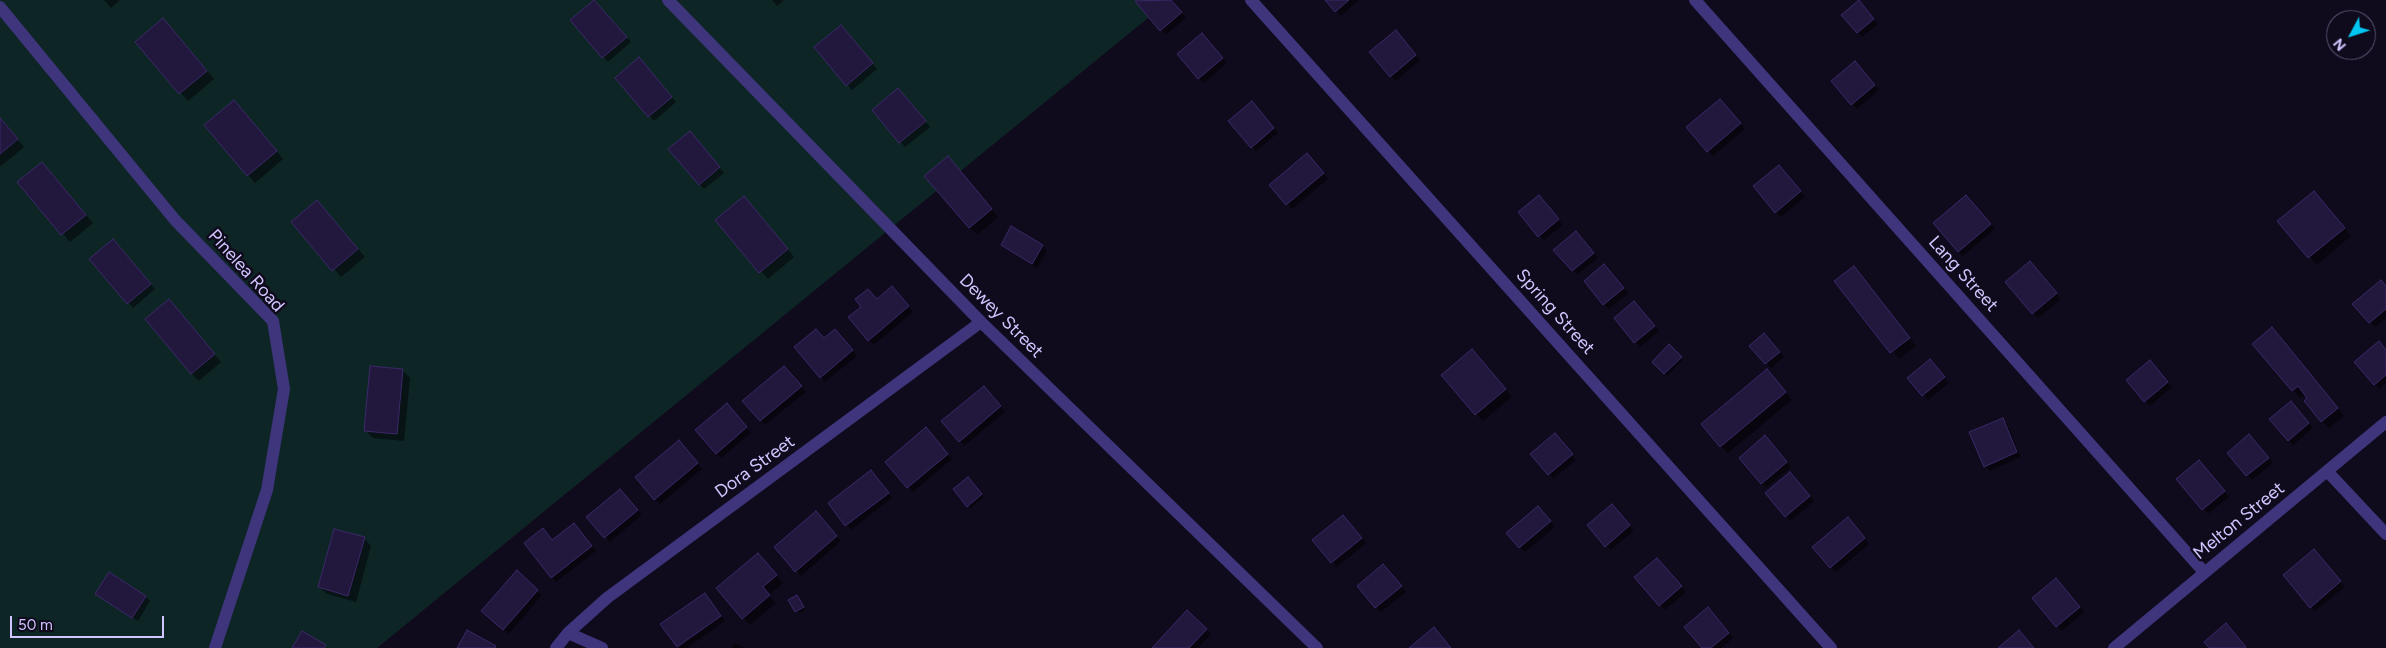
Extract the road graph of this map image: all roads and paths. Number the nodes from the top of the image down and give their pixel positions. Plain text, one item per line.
1 (668, 0) edge
2 (1251, 0) edge
3 (1694, 0) edge
4 (0, 7) edge
5 (981, 322) junction
6 (2386, 422) edge
7 (2327, 471) junction
8 (2386, 534) edge
9 (2204, 572) junction
10 (568, 633) junction
11 (215, 648) edge
12 (556, 648) edge
13 (602, 648) edge
14 (1317, 648) edge
15 (1831, 648) edge
16 (2114, 648) edge

1 - 5 street, Dewey Street
2 - 15 street, Spring Street
3 - 9 street, Lang Street
4 - 11 street, Pinelea Road
5 - 10 street, Dora Street
5 - 14 street, Dewey Street
6 - 7 street, Melton Street
7 - 8 street
7 - 9 street, Melton Street
9 - 16 street, Melton Street
10 - 12 street, Dora Street
10 - 13 street

